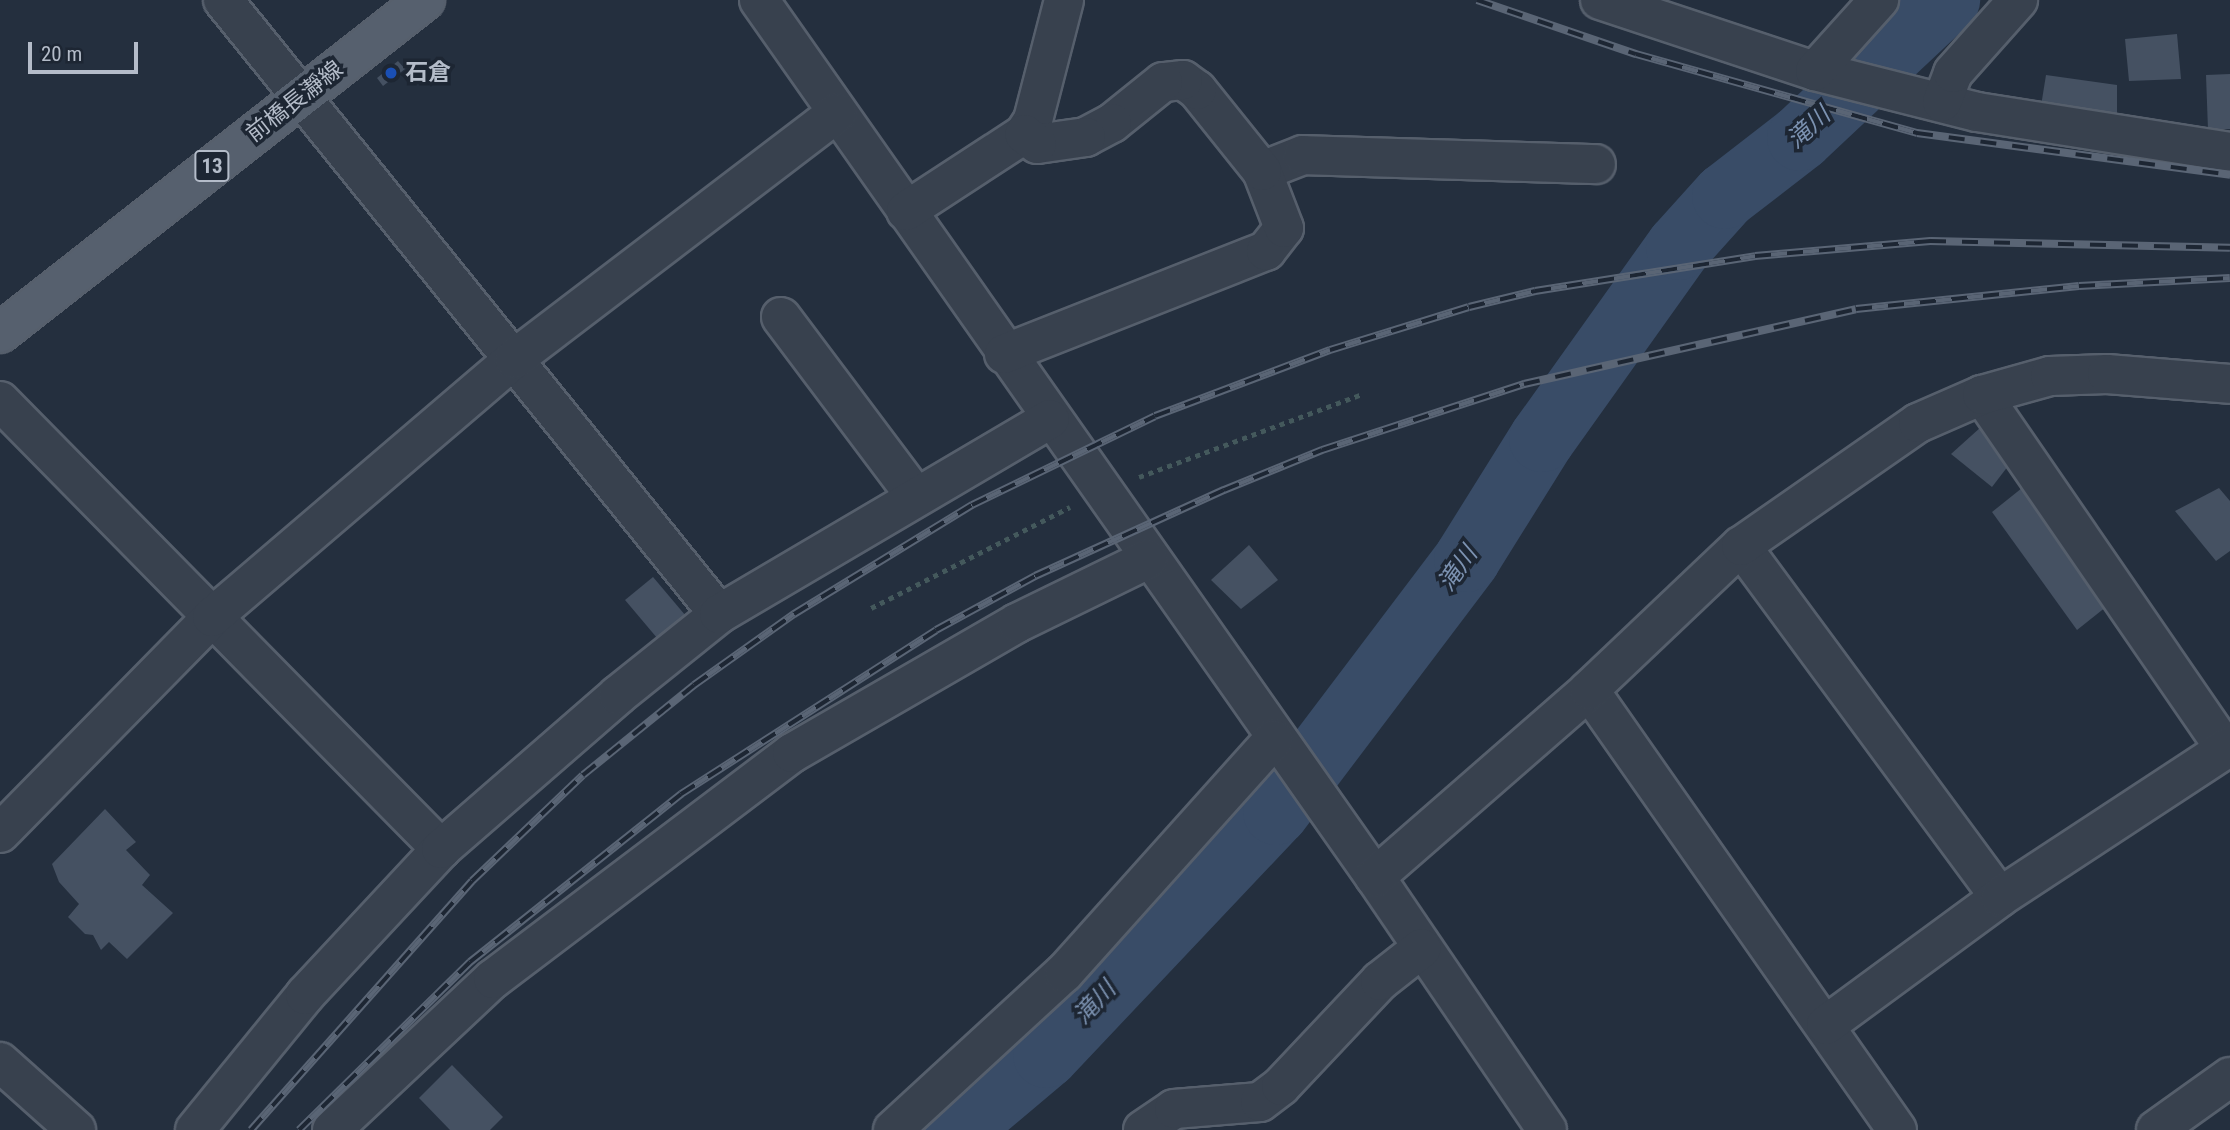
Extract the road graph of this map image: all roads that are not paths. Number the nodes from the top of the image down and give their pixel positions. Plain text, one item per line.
1 (223, 0) edge
2 (425, 0) edge
3 (759, 0) edge
4 (1064, 0) edge
5 (1600, 0) edge
6 (1879, 0) edge
7 (2018, 0) edge
8 (1821, 73) junction
9 (303, 96) junction
10 (1942, 102) junction
11 (836, 113) junction
12 (1024, 134) junction
13 (2230, 152) edge
14 (1596, 164) dead end
15 (1262, 171) junction
16 (906, 211) junction
17 (781, 317) dead end
18 (0, 333) edge
19 (1004, 354) junction
20 (514, 359) junction
21 (2229, 388) edge
22 (1982, 395) junction
23 (0, 401) edge
24 (1050, 419) junction
25 (916, 497) junction
26 (1741, 546) junction
27 (1148, 559) junction
28 (719, 614) junction
29 (212, 617) junction
30 (1589, 690) junction
31 (1274, 739) junction
32 (2228, 748) edge
33 (0, 833) edge
34 (440, 849) junction
35 (1375, 877) junction
36 (2000, 897) junction
37 (1422, 948) junction
38 (1826, 1024) junction
39 (0, 1062) edge
40 (2230, 1077) edge
41 (76, 1130) edge
42 (195, 1130) edge
43 (332, 1130) edge
44 (893, 1130) edge
45 (1143, 1130) edge
46 (1547, 1130) edge
47 (1897, 1130) edge
48 (2156, 1130) edge

1 - 9 street
2 - 9 main road, 前橋長瀞線 / 13
3 - 11 street
4 - 12 street
5 - 8 street
6 - 8 street
7 - 10 street
8 - 10 street
9 - 18 main road, 前橋長瀞線 / 13
9 - 20 street
10 - 13 street
11 - 16 street
11 - 20 street
12 - 15 street
12 - 16 street
14 - 15 street
15 - 19 street
16 - 19 street
17 - 25 street
19 - 24 street
20 - 28 street
20 - 29 street
21 - 22 street
22 - 26 street
22 - 32 street
23 - 29 street
24 - 25 street
24 - 27 street
25 - 28 street
26 - 30 street
26 - 36 street
27 - 31 street
27 - 43 street
28 - 34 street
29 - 33 street
29 - 34 street
30 - 35 street
30 - 38 street
31 - 35 street
31 - 44 street
32 - 36 street
34 - 42 street
35 - 37 street
36 - 38 street
37 - 45 street
37 - 46 street
38 - 47 street
39 - 41 street
40 - 48 street

